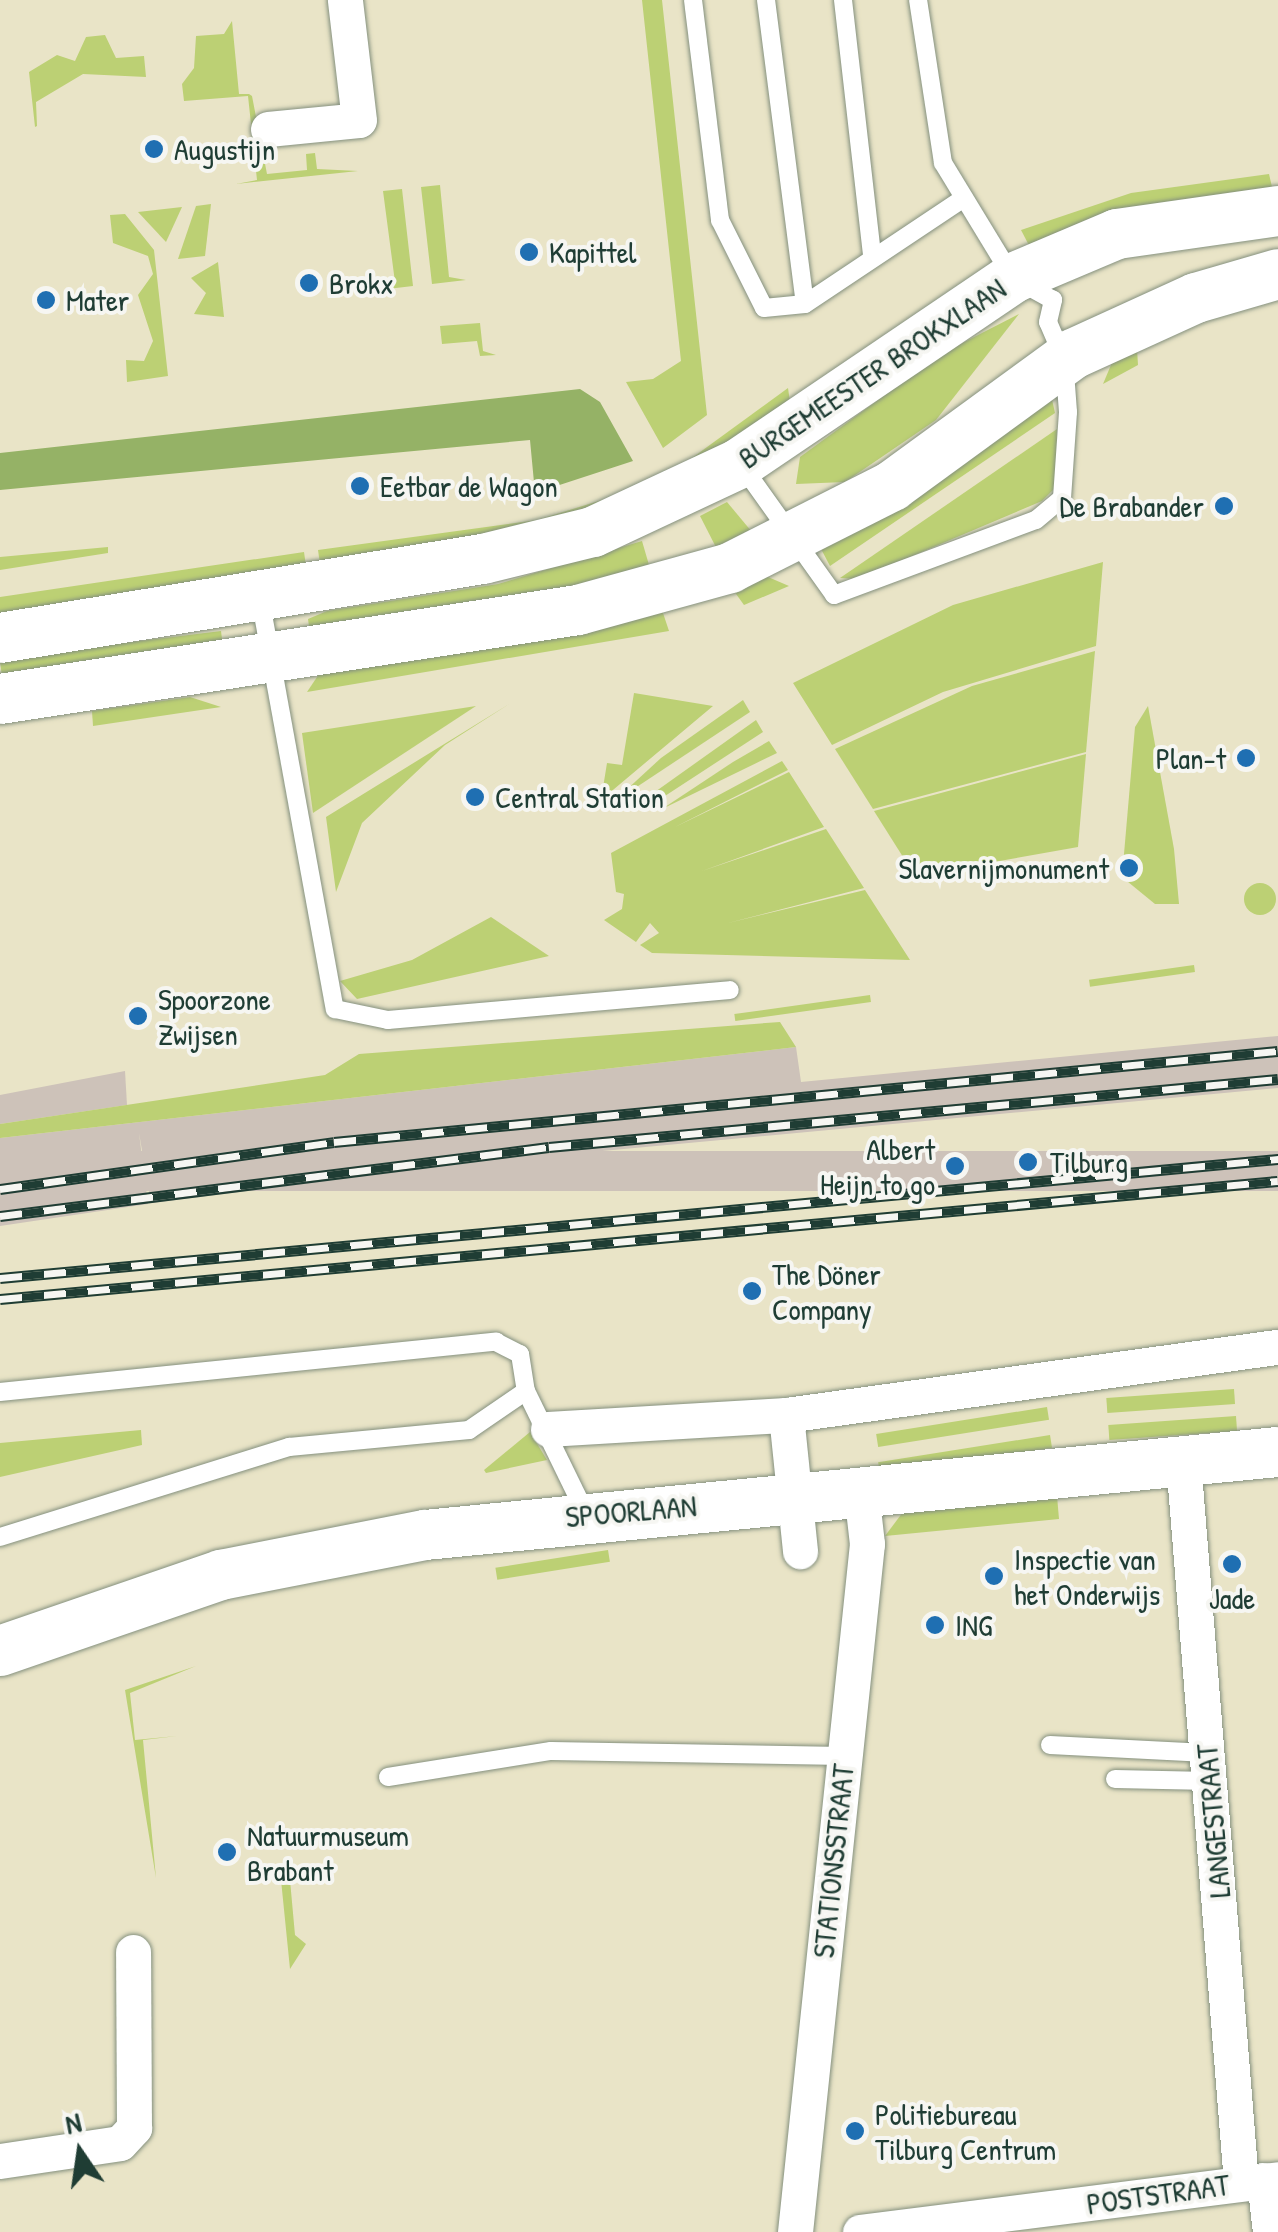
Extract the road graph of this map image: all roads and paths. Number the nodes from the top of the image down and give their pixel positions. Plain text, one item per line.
1 (344, 0) edge
2 (693, 0) edge
3 (766, 0) edge
4 (842, 0) edge
5 (918, 0) edge
6 (268, 129) dead end
7 (964, 198) junction
8 (1278, 211) edge
9 (872, 252) junction
10 (1278, 274) edge
11 (1013, 278) junction
12 (805, 304) junction
13 (1064, 359) junction
14 (740, 463) junction
15 (798, 540) junction
16 (260, 597) junction
17 (0, 638) edge
18 (270, 658) junction
19 (0, 699) edge
20 (730, 990) dead end
21 (1278, 1347) edge
22 (526, 1391) junction
23 (0, 1392) edge
24 (786, 1415) junction
25 (548, 1429) junction
26 (1278, 1452) edge
27 (1183, 1460) junction
28 (861, 1491) junction
29 (794, 1496) junction
30 (586, 1514) junction
31 (0, 1537) edge
32 (800, 1551) dead end
33 (0, 1651) edge
34 (1050, 1745) dead end
35 (844, 1756) junction
36 (1209, 1767) junction
37 (388, 1777) dead end
38 (1115, 1779) dead end
39 (133, 1952) dead end
40 (0, 2161) edge
41 (1261, 2181) edge
42 (795, 2232) edge
43 (860, 2232) edge
44 (1270, 2232) edge

1 - 6 street
2 - 12 lane
3 - 12 lane
4 - 9 lane
5 - 7 lane
7 - 9 lane
7 - 11 lane
8 - 11 street, BURGEMEESTER BROKXLAAN
9 - 12 lane
10 - 13 street
11 - 13 lane
11 - 14 street, BURGEMEESTER BROKXLAAN
13 - 15 street
13 - 15 lane
14 - 15 lane
14 - 16 street, BURGEMEESTER BROKXLAAN
15 - 18 street
16 - 17 street, BURGEMEESTER BROKXLAAN
16 - 18 lane
18 - 19 street
18 - 20 lane
21 - 24 street
22 - 23 lane
22 - 25 lane
22 - 31 lane
24 - 25 street
24 - 29 street
25 - 30 lane
26 - 27 street, SPOORLAAN
27 - 28 street, SPOORLAAN
27 - 36 street, LANGESTRAAT
28 - 29 street, SPOORLAAN
28 - 35 street, STATIONSSTRAAT
29 - 30 street, SPOORLAAN
29 - 32 street
30 - 33 street, SPOORLAAN
34 - 36 lane
35 - 37 lane
35 - 42 street, STATIONSSTRAAT
36 - 38 lane
36 - 41 street, LANGESTRAAT
39 - 40 street
41 - 43 street, POSTSTRAAT
41 - 44 street, LANGESTRAAT

